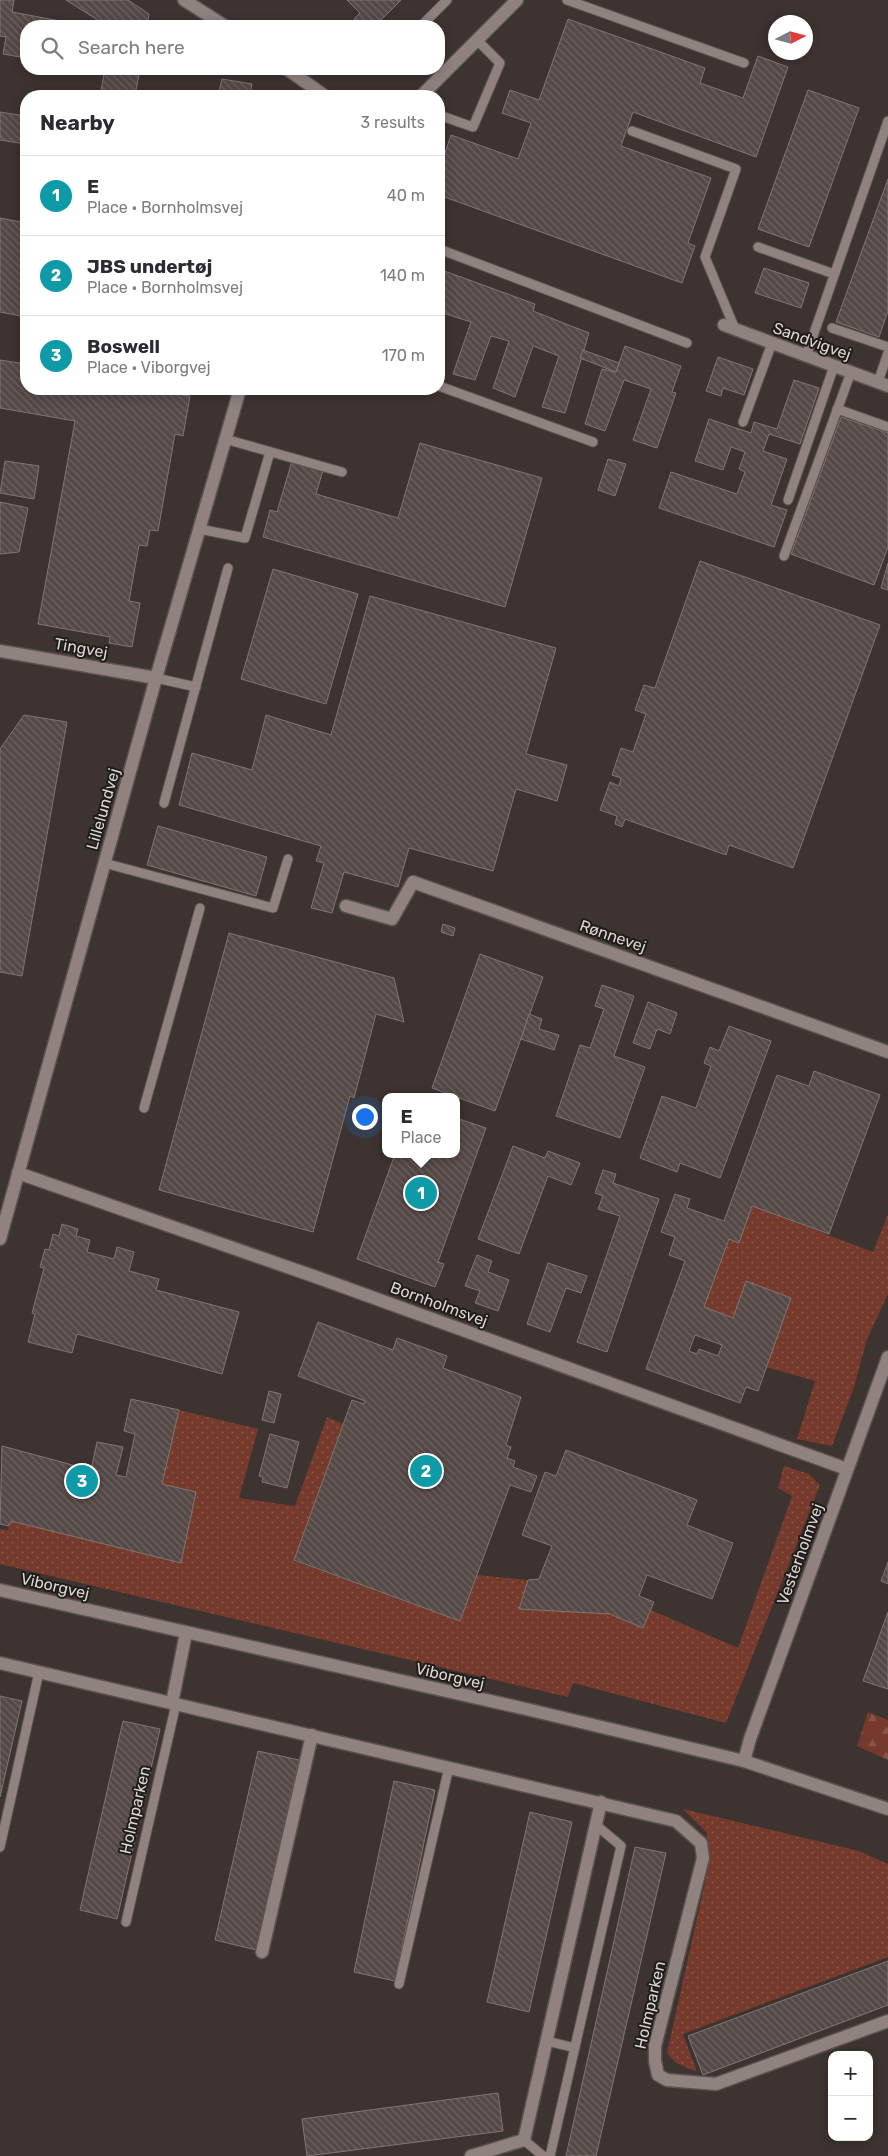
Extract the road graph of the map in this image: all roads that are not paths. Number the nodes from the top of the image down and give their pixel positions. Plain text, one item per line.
1 (184, 0) edge
2 (447, 0) edge
3 (517, 0) edge
4 (568, 0) edge
5 (215, 20) edge
6 (427, 20) edge
7 (477, 40) junction
8 (744, 63) dead end
9 (445, 72) edge
10 (295, 75) edge
11 (442, 75) edge
12 (317, 90) edge
13 (427, 90) edge
14 (445, 117) edge
15 (888, 121) edge
16 (632, 131) dead end
17 (758, 247) dead end
18 (445, 251) edge
19 (834, 274) junction
20 (730, 327) joint
21 (832, 328) dead end
22 (687, 342) dead end
23 (772, 343) junction
24 (888, 347) edge
25 (888, 353) edge
26 (806, 356) junction
27 (834, 366) junction
28 (851, 372) junction
29 (883, 384) edge
30 (445, 388) edge
31 (238, 395) edge
32 (837, 408) junction
33 (743, 422) dead end
34 (888, 427) edge
35 (225, 439) junction
36 (593, 442) dead end
37 (270, 452) junction
38 (342, 472) dead end
39 (788, 500) dead end
40 (199, 528) junction
41 (784, 556) dead end
42 (228, 568) dead end
43 (0, 651) edge
44 (156, 678) junction
45 (196, 687) junction
46 (164, 803) dead end
47 (288, 859) dead end
48 (104, 863) junction
49 (346, 906) dead end
50 (200, 908) dead end
51 (888, 1052) edge
52 (144, 1108) dead end
53 (18, 1174) junction
54 (0, 1238) edge
55 (888, 1357) edge
56 (847, 1469) junction
57 (0, 1590) edge
58 (186, 1633) junction
59 (0, 1663) edge
60 (39, 1672) junction
61 (174, 1704) junction
62 (312, 1736) junction
63 (744, 1762) junction
64 (449, 1767) junction
65 (601, 1802) junction
66 (888, 1809) edge
67 (596, 1825) junction
68 (0, 1847) edge
69 (126, 1922) dead end
70 (262, 1952) dead end
71 (399, 1984) dead end
72 (888, 2021) edge
73 (547, 2041) junction
74 (575, 2048) junction
75 (524, 2140) junction
76 (470, 2156) edge
77 (543, 2156) edge
78 (550, 2156) edge

1 - 5 street
2 - 6 lane
3 - 7 street
4 - 8 lane
7 - 9 street
7 - 14 lane
10 - 12 street
11 - 13 street
15 - 19 lane
16 - 20 lane
17 - 19 lane
18 - 22 lane
19 - 26 lane
20 - 23 street, Sandvigvej
21 - 24 lane
23 - 26 street, Sandvigvej
23 - 33 lane
25 - 29 lane
26 - 27 street, Sandvigvej
27 - 28 street, Sandvigvej
27 - 39 lane
28 - 29 street, Sandvigvej
28 - 32 lane
30 - 36 lane
31 - 35 street, Lillelundvej
32 - 34 lane
32 - 41 lane
35 - 37 lane
35 - 40 street, Lillelundvej
37 - 38 lane
37 - 40 lane
40 - 44 street, Lillelundvej
42 - 45 lane
43 - 44 street, Tingvej
44 - 45 lane
44 - 48 street, Lillelundvej
45 - 46 lane
47 - 48 lane
48 - 53 street, Lillelundvej
49 - 51 street, Rønnevej
50 - 52 lane
53 - 54 street, Lillelundvej
53 - 56 street, Bornholmsvej
55 - 56 street, Vesterholmvej
56 - 63 street, Vesterholmvej
57 - 58 street, Viborgvej
58 - 61 street, Holmparken
58 - 63 street, Viborgvej
59 - 60 street, Holmparken
60 - 61 street, Holmparken
60 - 68 lane
61 - 62 street, Holmparken
61 - 69 lane, Holmparken
62 - 64 street, Holmparken
62 - 70 street
63 - 66 street, Viborgvej
64 - 65 street, Holmparken
64 - 71 lane
65 - 67 street
65 - 72 street, Holmparken
67 - 73 street
67 - 74 lane
73 - 74 lane
73 - 75 street
74 - 78 lane
75 - 76 street
75 - 77 lane

